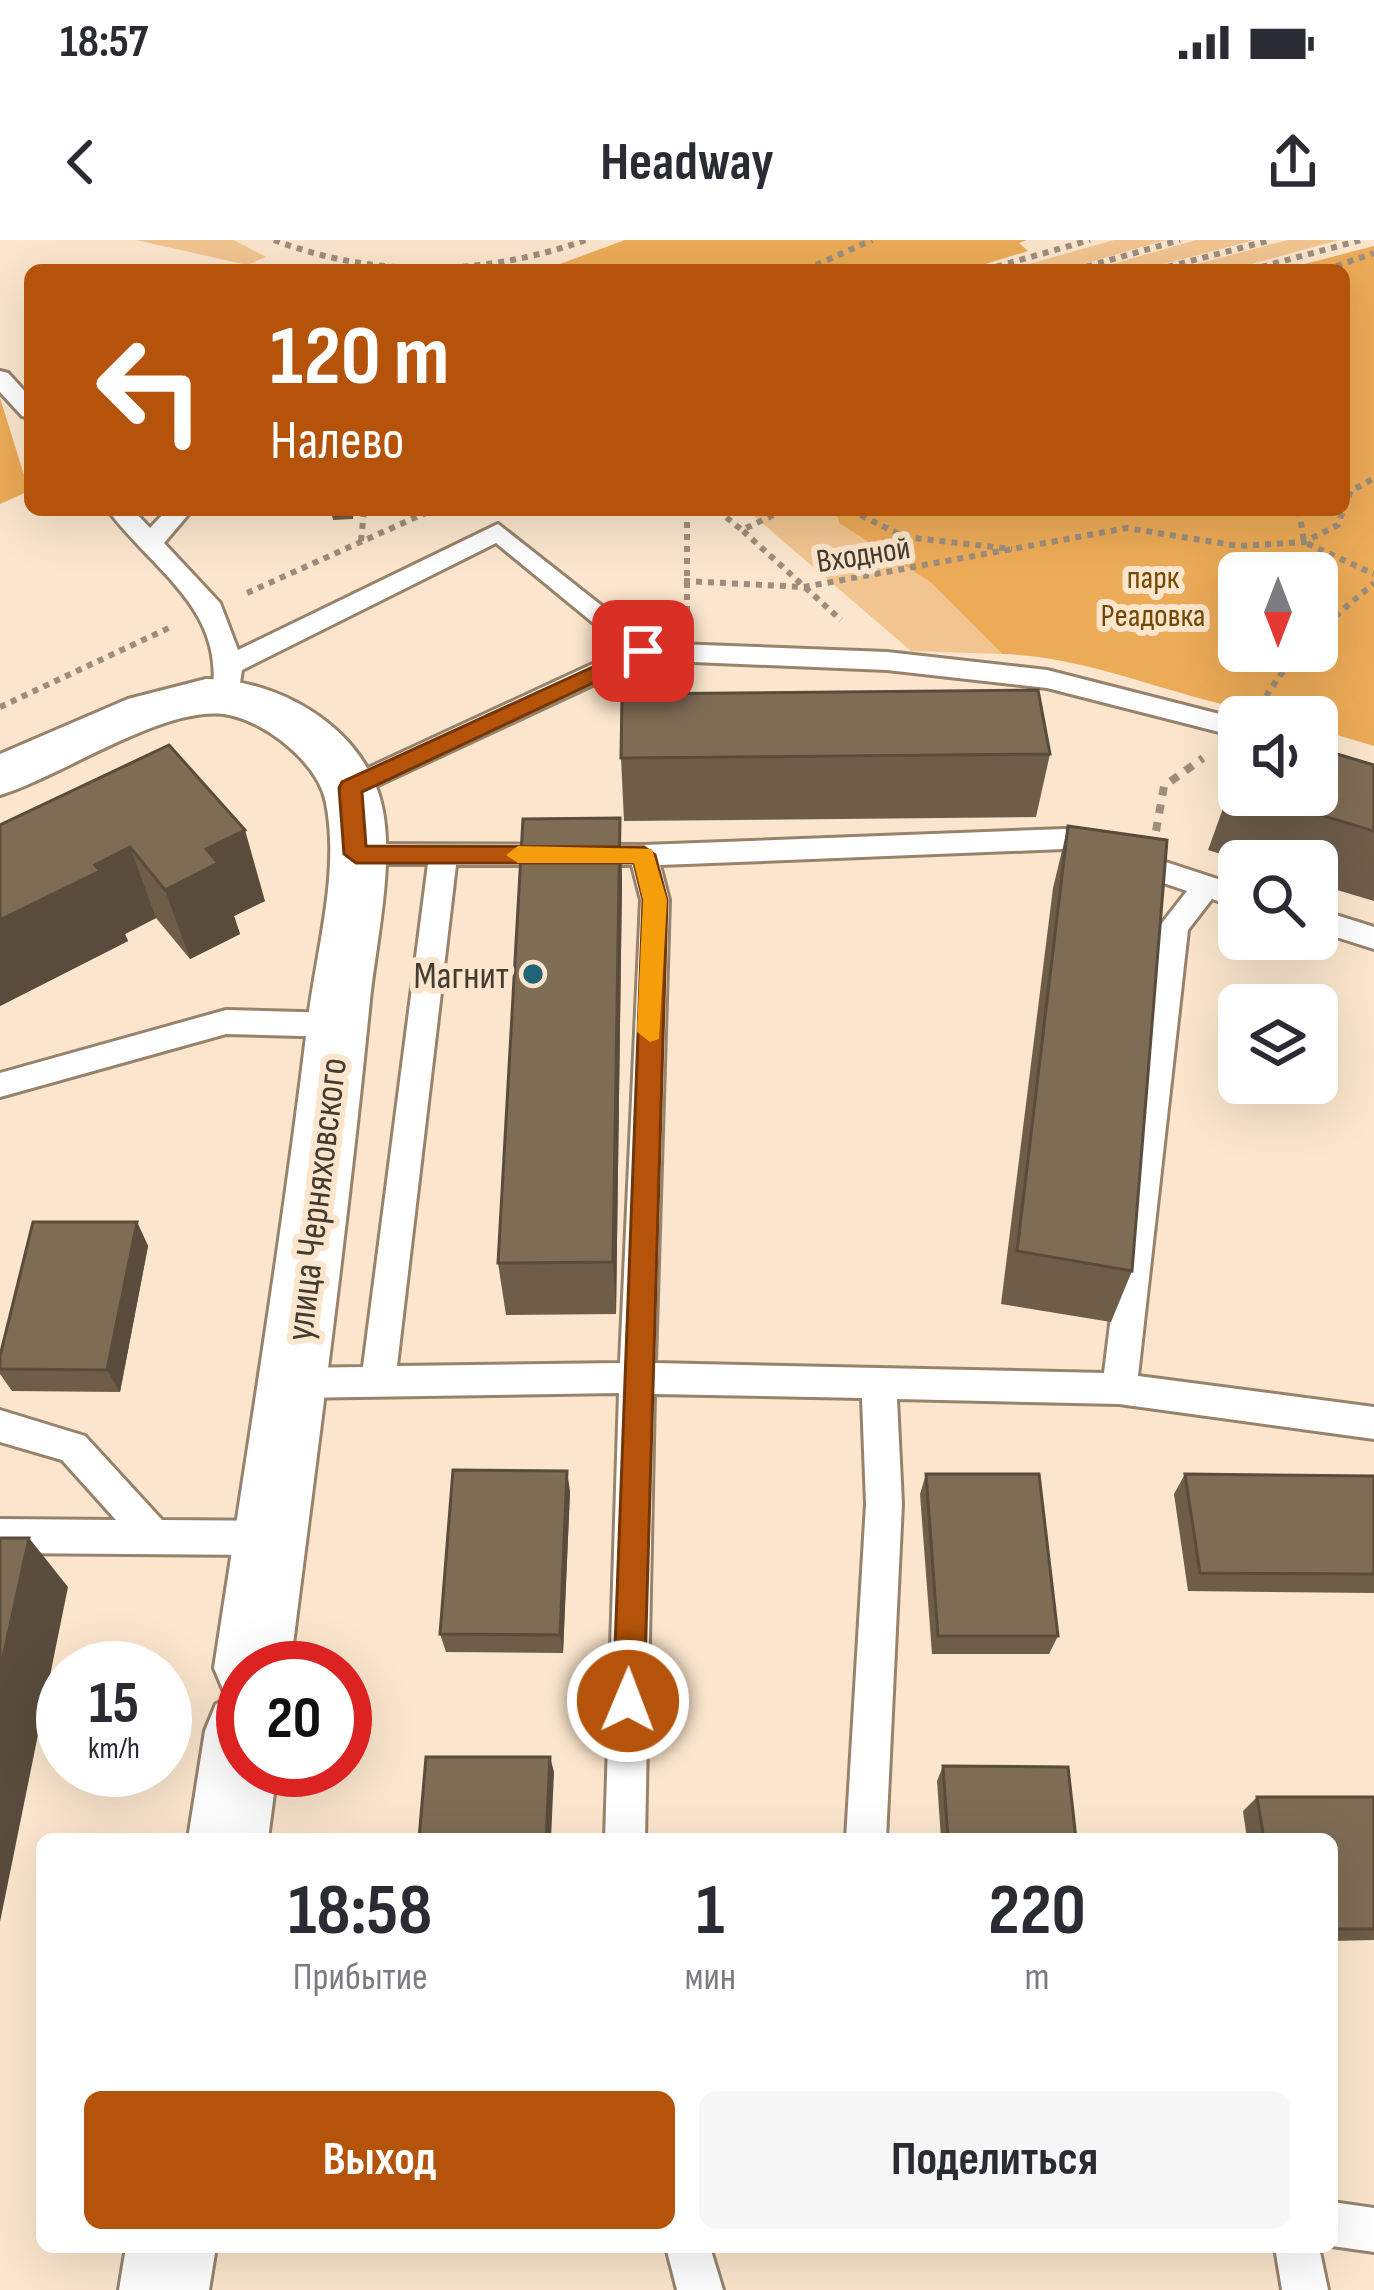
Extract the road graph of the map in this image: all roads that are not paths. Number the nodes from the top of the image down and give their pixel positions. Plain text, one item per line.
1 (0, 379) edge
2 (24, 405) edge
3 (126, 516) edge
4 (175, 516) edge
5 (151, 543) junction
6 (643, 651) junction
7 (228, 680) junction
8 (1218, 733) edge
9 (332, 765) junction
10 (0, 776) edge
11 (356, 854) junction
12 (443, 854) junction
13 (644, 855) junction
14 (1218, 890) edge
15 (1218, 896) edge
16 (1338, 927) edge
17 (1374, 938) edge
18 (338, 1024) junction
19 (0, 1085) edge
20 (637, 1378) junction
21 (378, 1382) junction
22 (291, 1383) junction
23 (879, 1384) junction
24 (1119, 1389) junction
25 (1374, 1423) edge
26 (0, 1426) edge
27 (0, 1536) edge
28 (154, 1537) junction
29 (270, 1538) junction
30 (256, 1641) edge
31 (234, 1797) edge
32 (229, 1833) edge
33 (625, 1833) edge
34 (866, 1833) edge
35 (1338, 2225) edge
36 (1374, 2230) edge
37 (170, 2253) edge
38 (690, 2253) edge
39 (1298, 2253) edge
40 (164, 2290) edge
41 (700, 2290) edge
42 (1305, 2290) edge

1 - 2 lane
3 - 5 lane
4 - 5 lane
5 - 7 lane
6 - 7 lane
6 - 8 lane
6 - 9 lane
7 - 9 street
7 - 10 street
9 - 11 street, улица Черняховского
11 - 12 lane
11 - 18 street, улица Черняховского
12 - 13 lane
12 - 21 lane
13 - 14 lane
13 - 20 lane
15 - 24 lane
16 - 17 lane
18 - 19 lane
18 - 22 street, улица Черняховского
20 - 21 lane
20 - 23 lane
20 - 33 lane
21 - 22 lane
22 - 29 street, улица Черняховского
23 - 24 lane
23 - 34 lane
24 - 25 lane
26 - 28 lane
27 - 28 lane
28 - 29 lane
29 - 30 street, улица Черняховского
31 - 32 street
35 - 36 lane
37 - 40 street
38 - 41 lane
39 - 42 lane

